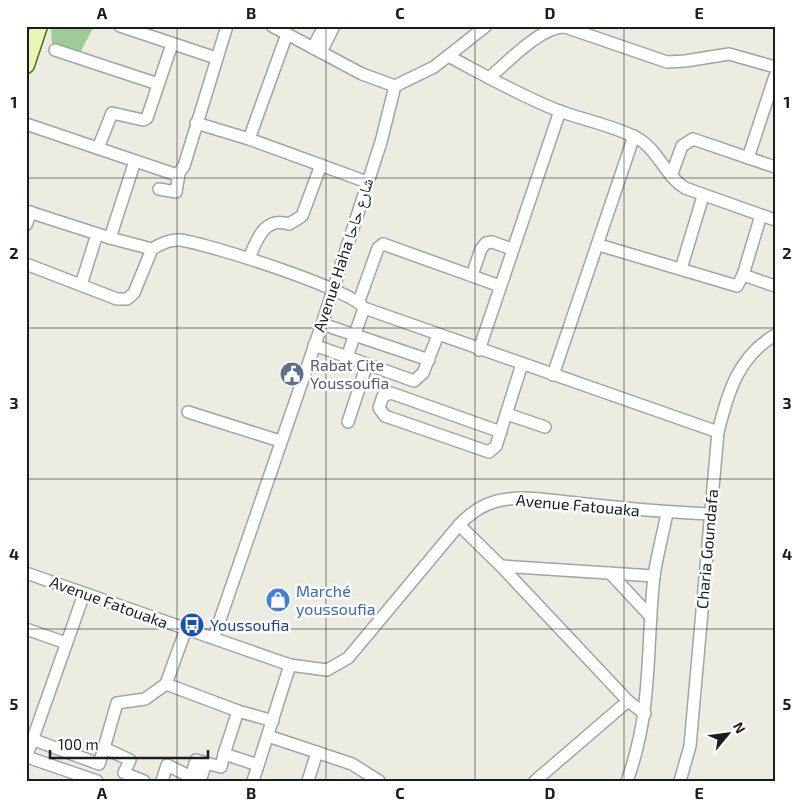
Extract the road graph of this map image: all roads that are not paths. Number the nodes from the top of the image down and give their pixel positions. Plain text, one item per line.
1 (28, 26) edge
2 (39, 26) edge
3 (120, 26) edge
4 (227, 26) edge
5 (272, 26) edge
6 (324, 26) edge
7 (334, 26) edge
8 (486, 26) edge
9 (26, 31) edge
10 (287, 34) junction
11 (172, 44) junction
12 (55, 50) dead end
13 (317, 50) junction
14 (450, 57) junction
15 (216, 58) junction
16 (26, 64) edge
17 (775, 67) edge
18 (775, 76) edge
19 (489, 78) junction
20 (158, 84) junction
21 (395, 86) junction
22 (772, 98) edge
23 (560, 111) junction
24 (196, 122) junction
25 (26, 124) edge
26 (634, 136) junction
27 (249, 139) junction
28 (98, 148) junction
29 (748, 158) junction
30 (135, 161) junction
31 (321, 165) junction
32 (775, 168) edge
33 (178, 174) junction
34 (671, 176) junction
35 (367, 182) junction
36 (159, 189) dead end
37 (703, 196) junction
38 (28, 211) edge
39 (761, 216) junction
40 (775, 220) edge
41 (26, 225) edge
42 (97, 234) junction
43 (110, 238) junction
44 (599, 245) junction
45 (152, 249) junction
46 (512, 249) junction
47 (249, 258) junction
48 (26, 264) edge
49 (681, 269) junction
50 (472, 275) junction
51 (743, 275) junction
52 (81, 285) junction
53 (500, 286) junction
54 (775, 286) edge
55 (332, 289) junction
56 (362, 305) junction
57 (322, 324) junction
58 (355, 335) junction
59 (438, 335) junction
60 (775, 335) edge
61 (314, 345) junction
62 (479, 350) junction
63 (347, 357) junction
64 (429, 360) junction
65 (367, 364) junction
66 (522, 364) junction
67 (553, 375) junction
68 (188, 412) dead end
69 (507, 414) junction
70 (348, 422) dead end
71 (545, 427) dead end
72 (501, 432) junction
73 (718, 432) junction
74 (280, 441) junction
75 (667, 512) junction
76 (710, 514) junction
77 (458, 525) junction
78 (502, 566) junction
79 (610, 572) junction
80 (26, 573) edge
81 (654, 576) junction
82 (84, 594) junction
83 (651, 617) junction
84 (26, 629) edge
85 (186, 629) junction
86 (214, 637) junction
87 (66, 643) junction
88 (290, 665) junction
89 (166, 684) junction
90 (628, 701) junction
91 (238, 711) junction
92 (645, 714) junction
93 (273, 721) junction
94 (268, 736) junction
95 (29, 738) edge
96 (104, 748) junction
97 (316, 752) junction
98 (224, 754) junction
99 (26, 757) edge
100 (206, 763) junction
101 (258, 765) junction
102 (78, 778) edge
103 (97, 781) edge
104 (144, 781) edge
105 (162, 781) edge
106 (200, 781) edge
107 (253, 781) edge
108 (308, 781) edge
109 (379, 781) edge
110 (535, 781) edge
111 (627, 781) edge
112 (680, 781) edge

1 - 9 street
2 - 16 street
3 - 11 street
4 - 15 street
5 - 10 street
6 - 13 street
7 - 13 street
8 - 14 street
10 - 13 street
10 - 27 street
11 - 15 street
11 - 20 street
12 - 20 street
13 - 21 street
14 - 19 street
14 - 21 street
15 - 24 street
17 - 19 street
18 - 22 street
19 - 23 street
20 - 28 street
21 - 35 street, Avenue Haha شارع حاحا
22 - 29 street
23 - 26 street
23 - 46 street
24 - 27 street
24 - 33 street
25 - 28 street
26 - 34 street
26 - 44 street
27 - 31 street
28 - 30 street
29 - 32 street
29 - 34 street
30 - 33 street
30 - 43 street
31 - 35 street
31 - 47 street
33 - 36 street
34 - 37 street
35 - 55 street, Avenue Haha شارع حاحا
37 - 39 street
37 - 49 street
38 - 41 street
38 - 42 street
39 - 40 street
39 - 51 street
42 - 43 street
42 - 52 street
43 - 45 street
44 - 49 street
44 - 67 street
45 - 47 street
45 - 52 street
46 - 50 street
46 - 53 street
47 - 55 street
48 - 52 street
49 - 51 street
50 - 53 street
50 - 56 street
51 - 54 street
53 - 62 street
55 - 56 street
55 - 57 street, Avenue Haha شارع حاحا
56 - 58 street
56 - 59 street
57 - 58 street
57 - 61 street, Avenue Haha شارع حاحا
58 - 63 street
58 - 64 street
59 - 62 street
59 - 64 street
60 - 73 street, Charia Goundafa
61 - 63 street
61 - 74 street, Avenue Haha شارع حاحا
62 - 66 street
63 - 65 street
64 - 65 street
65 - 70 street
66 - 67 street
66 - 69 street
67 - 73 street
68 - 74 street
69 - 71 street
69 - 72 street
72 - 72 street
73 - 76 street, Charia Goundafa
74 - 86 street, Avenue Haha شارع حاحا
75 - 76 street, Avenue Fatouaka
75 - 77 street, Avenue Fatouaka
75 - 81 street
76 - 112 street, Charia Goundafa
77 - 78 street
77 - 88 street, Avenue Fatouaka
78 - 79 street
78 - 90 street
79 - 81 street
79 - 83 street
80 - 82 street, Avenue Fatouaka
81 - 83 street
82 - 85 street, Avenue Fatouaka
82 - 87 street
83 - 92 street
84 - 87 street
85 - 86 street, Avenue Fatouaka
85 - 89 street
86 - 88 street, Avenue Fatouaka
87 - 95 street
88 - 93 street
89 - 91 street
89 - 96 street
90 - 92 street
90 - 110 street
91 - 93 street
91 - 98 street
92 - 111 street
93 - 94 street
94 - 97 street
94 - 101 street
95 - 96 street
95 - 99 street
96 - 104 street
97 - 108 street
97 - 109 street
98 - 100 street
98 - 101 street
99 - 102 street
100 - 105 street
100 - 106 street
101 - 107 street
102 - 103 street

